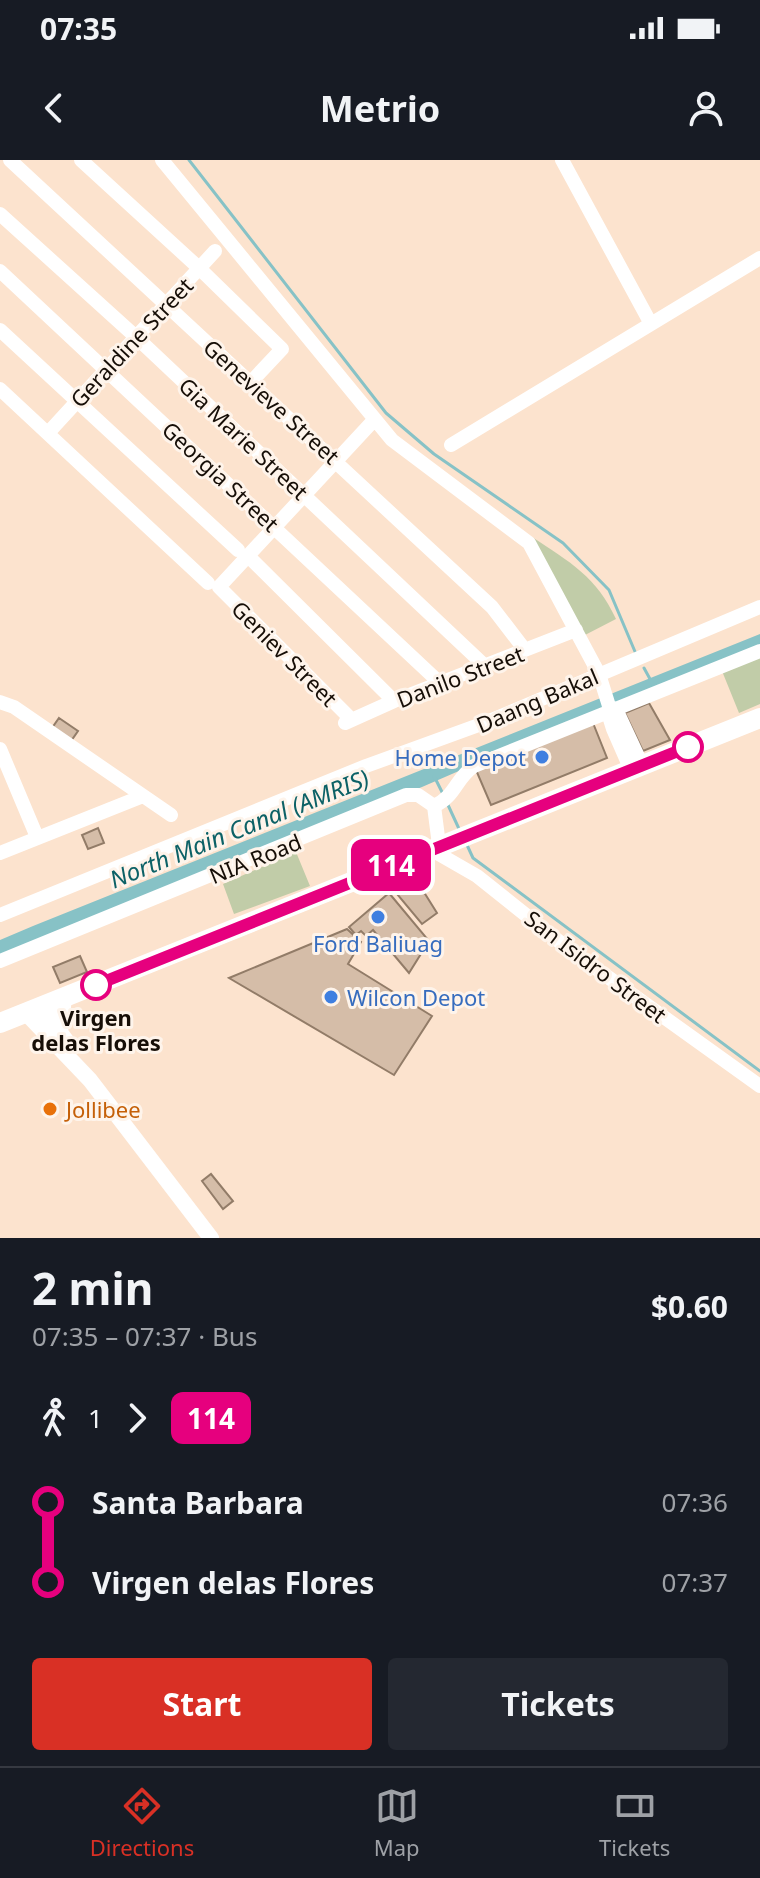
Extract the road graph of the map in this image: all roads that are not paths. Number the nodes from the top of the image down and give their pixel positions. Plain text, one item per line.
1 (10, 160) edge
2 (81, 160) edge
3 (162, 160) edge
4 (562, 160) edge
5 (0, 214) edge
6 (215, 251) dead end
7 (760, 258) edge
8 (199, 268) junction
9 (0, 271) edge
10 (165, 304) junction
11 (651, 324) junction
12 (0, 330) edge
13 (136, 337) junction
14 (106, 369) junction
15 (251, 382) junction
16 (0, 389) edge
17 (77, 401) junction
18 (374, 420) junction
19 (48, 433) junction
20 (451, 445) dead end
21 (336, 461) junction
22 (305, 495) junction
23 (275, 527) junction
24 (243, 553) junction
25 (214, 585) junction
26 (760, 607) edge
27 (576, 630) junction
28 (525, 650) junction
29 (760, 651) edge
30 (484, 665) junction
31 (599, 674) junction
32 (440, 683) junction
33 (394, 701) junction
34 (0, 702) edge
35 (610, 707) junction
36 (760, 718) edge
37 (348, 721) joint
38 (0, 749) edge
39 (636, 768) junction
40 (143, 796) junction
41 (442, 802) junction
42 (171, 815) dead end
43 (37, 837) junction
44 (439, 845) junction
45 (0, 853) edge
46 (0, 915) edge
47 (0, 961) edge
48 (64, 998) junction
49 (18, 1016) edge
50 (55, 1036) junction
51 (760, 1086) edge
52 (211, 1238) edge

1 - 10 street, Genevieve Street
2 - 8 street
3 - 18 street
4 - 11 street
5 - 13 street, Gia Marie Street
6 - 8 street, Geraldine Street
7 - 11 street
8 - 10 street, Geraldine Street
8 - 15 street
9 - 14 street, Georgia Street
10 - 13 street, Geraldine Street
10 - 15 street, Genevieve Street
11 - 20 street
12 - 17 street
13 - 14 street, Geraldine Street
13 - 22 street, Gia Marie Street
14 - 17 street, Geraldine Street
14 - 23 street, Georgia Street
15 - 21 street, Genevieve Street
16 - 19 street, Geniev Street
17 - 19 street, Geraldine Street
17 - 24 street
18 - 21 street
18 - 27 street
19 - 25 street, Geniev Street
21 - 22 street
21 - 28 street, Genevieve Street
22 - 23 street
22 - 30 street, Gia Marie Street
23 - 24 street
23 - 32 street, Georgia Street
24 - 25 street
24 - 33 street
25 - 37 street, Geniev Street
26 - 31 street, Daang Bakal
27 - 28 street, Danilo Street
27 - 31 street
28 - 30 street, Danilo Street
29 - 35 street
30 - 32 street, Danilo Street
31 - 35 street
31 - 46 street, Daang Bakal
32 - 33 street, Danilo Street
33 - 37 street, Danilo Street
34 - 40 street
35 - 39 street
35 - 41 street
36 - 39 highway
38 - 43 street
39 - 44 highway
40 - 42 street
40 - 43 street
41 - 44 street
41 - 47 street, NIA Road
43 - 45 street
44 - 48 highway
44 - 51 street, San Isidro Street
48 - 49 highway
48 - 50 main road
49 - 50 main road
49 - 50 main road
50 - 52 main road

